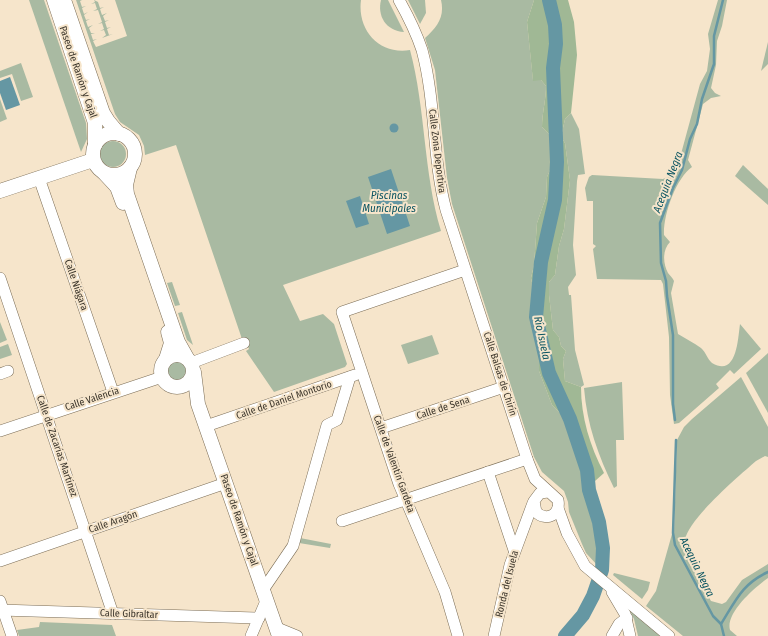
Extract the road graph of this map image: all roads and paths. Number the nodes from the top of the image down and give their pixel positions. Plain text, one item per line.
1 (54, 0) edge
2 (64, 0) edge
3 (399, 0) edge
4 (119, 134) junction
5 (95, 145) junction
6 (93, 160) junction
7 (130, 168) junction
8 (104, 173) junction
9 (39, 178) junction
10 (0, 191) edge
11 (465, 270) junction
12 (0, 278) edge
13 (244, 343) dead end
14 (166, 359) junction
15 (191, 365) junction
16 (362, 372) junction
17 (162, 377) junction
18 (350, 377) junction
19 (180, 387) junction
20 (504, 387) junction
21 (113, 392) junction
22 (198, 404) junction
23 (47, 414) junction
24 (206, 426) junction
25 (381, 428) junction
26 (0, 431) edge
27 (527, 459) junction
28 (488, 472) junction
29 (535, 479) junction
30 (226, 482) junction
31 (548, 492) junction
32 (405, 500) junction
33 (534, 501) junction
34 (558, 508) junction
35 (548, 517) junction
36 (342, 521) dead end
37 (86, 531) junction
38 (523, 532) junction
39 (567, 533) junction
40 (514, 550) junction
41 (0, 561) edge
42 (607, 585) junction
43 (265, 595) junction
44 (1, 607) edge
45 (112, 614) junction
46 (259, 618) junction
47 (627, 618) junction
48 (277, 631) edge
49 (12, 636) edge
50 (251, 636) edge
51 (297, 636) edge
52 (458, 636) edge
53 (494, 636) edge
54 (612, 636) edge
55 (630, 636) edge
56 (669, 636) edge

1 - 5 main road, Paseo de Ramón y Cajal
2 - 4 main road, Paseo de Ramón y Cajal
3 - 11 street, Calle Zona Deportiva
4 - 5 main road
4 - 7 main road
5 - 6 main road
6 - 8 main road
6 - 9 main road
7 - 8 main road
7 - 15 main road, Paseo de Ramón y Cajal
8 - 14 main road
9 - 10 main road
9 - 21 street, Calle Niágara
11 - 16 street, Calle de Valentín Gardeta
11 - 20 street, Calle Balsas de Chirín
12 - 23 street, Calle de Zacarías Martínez
13 - 15 street
14 - 15 main road
14 - 17 main road
15 - 19 main road
15 - 22 main road, Paseo de Ramón y Cajal
16 - 18 street, Calle de Daniel Montorio
16 - 25 street, Calle de Valentín Gardeta
17 - 19 main road
17 - 21 street, Calle Valencia
18 - 24 street, Calle de Daniel Montorio
18 - 43 street
19 - 22 main road, Paseo de Ramón y Cajal
20 - 25 street, Calle de Sena
20 - 27 street, Calle Balsas de Chirín
21 - 23 street, Calle Valencia
22 - 24 main road, Paseo de Ramón y Cajal
23 - 26 street, Calle Valencia
23 - 37 street, Calle de Zacarías Martínez
24 - 30 main road, Paseo de Ramón y Cajal
25 - 32 street, Calle de Valentín Gardeta
27 - 28 street
27 - 29 street, Calle Balsas de Chirín
28 - 32 street
28 - 40 street
29 - 31 street, Calle Balsas de Chirín
29 - 33 street, Calle Balsas de Chirín
30 - 37 street, Calle Aragón
30 - 43 main road, Paseo de Ramón y Cajal
31 - 33 street
31 - 34 street
32 - 36 street
32 - 52 street, Calle de Valentín Gardeta
33 - 35 street
33 - 38 street, Ronda del Isuela
34 - 35 street
34 - 39 street
35 - 38 street
35 - 39 street
37 - 41 street, Calle Aragón
37 - 45 street, Calle de Zacarías Martínez
38 - 40 street, Ronda del Isuela
39 - 42 street
40 - 53 street, Ronda del Isuela
42 - 47 street
42 - 56 street
43 - 46 street
43 - 48 main road, Paseo de Ramón y Cajal
44 - 45 street, Calle Gibraltar
44 - 49 street
45 - 46 street, Calle Gibraltar
46 - 50 street
47 - 54 street
47 - 55 street
48 - 51 street

